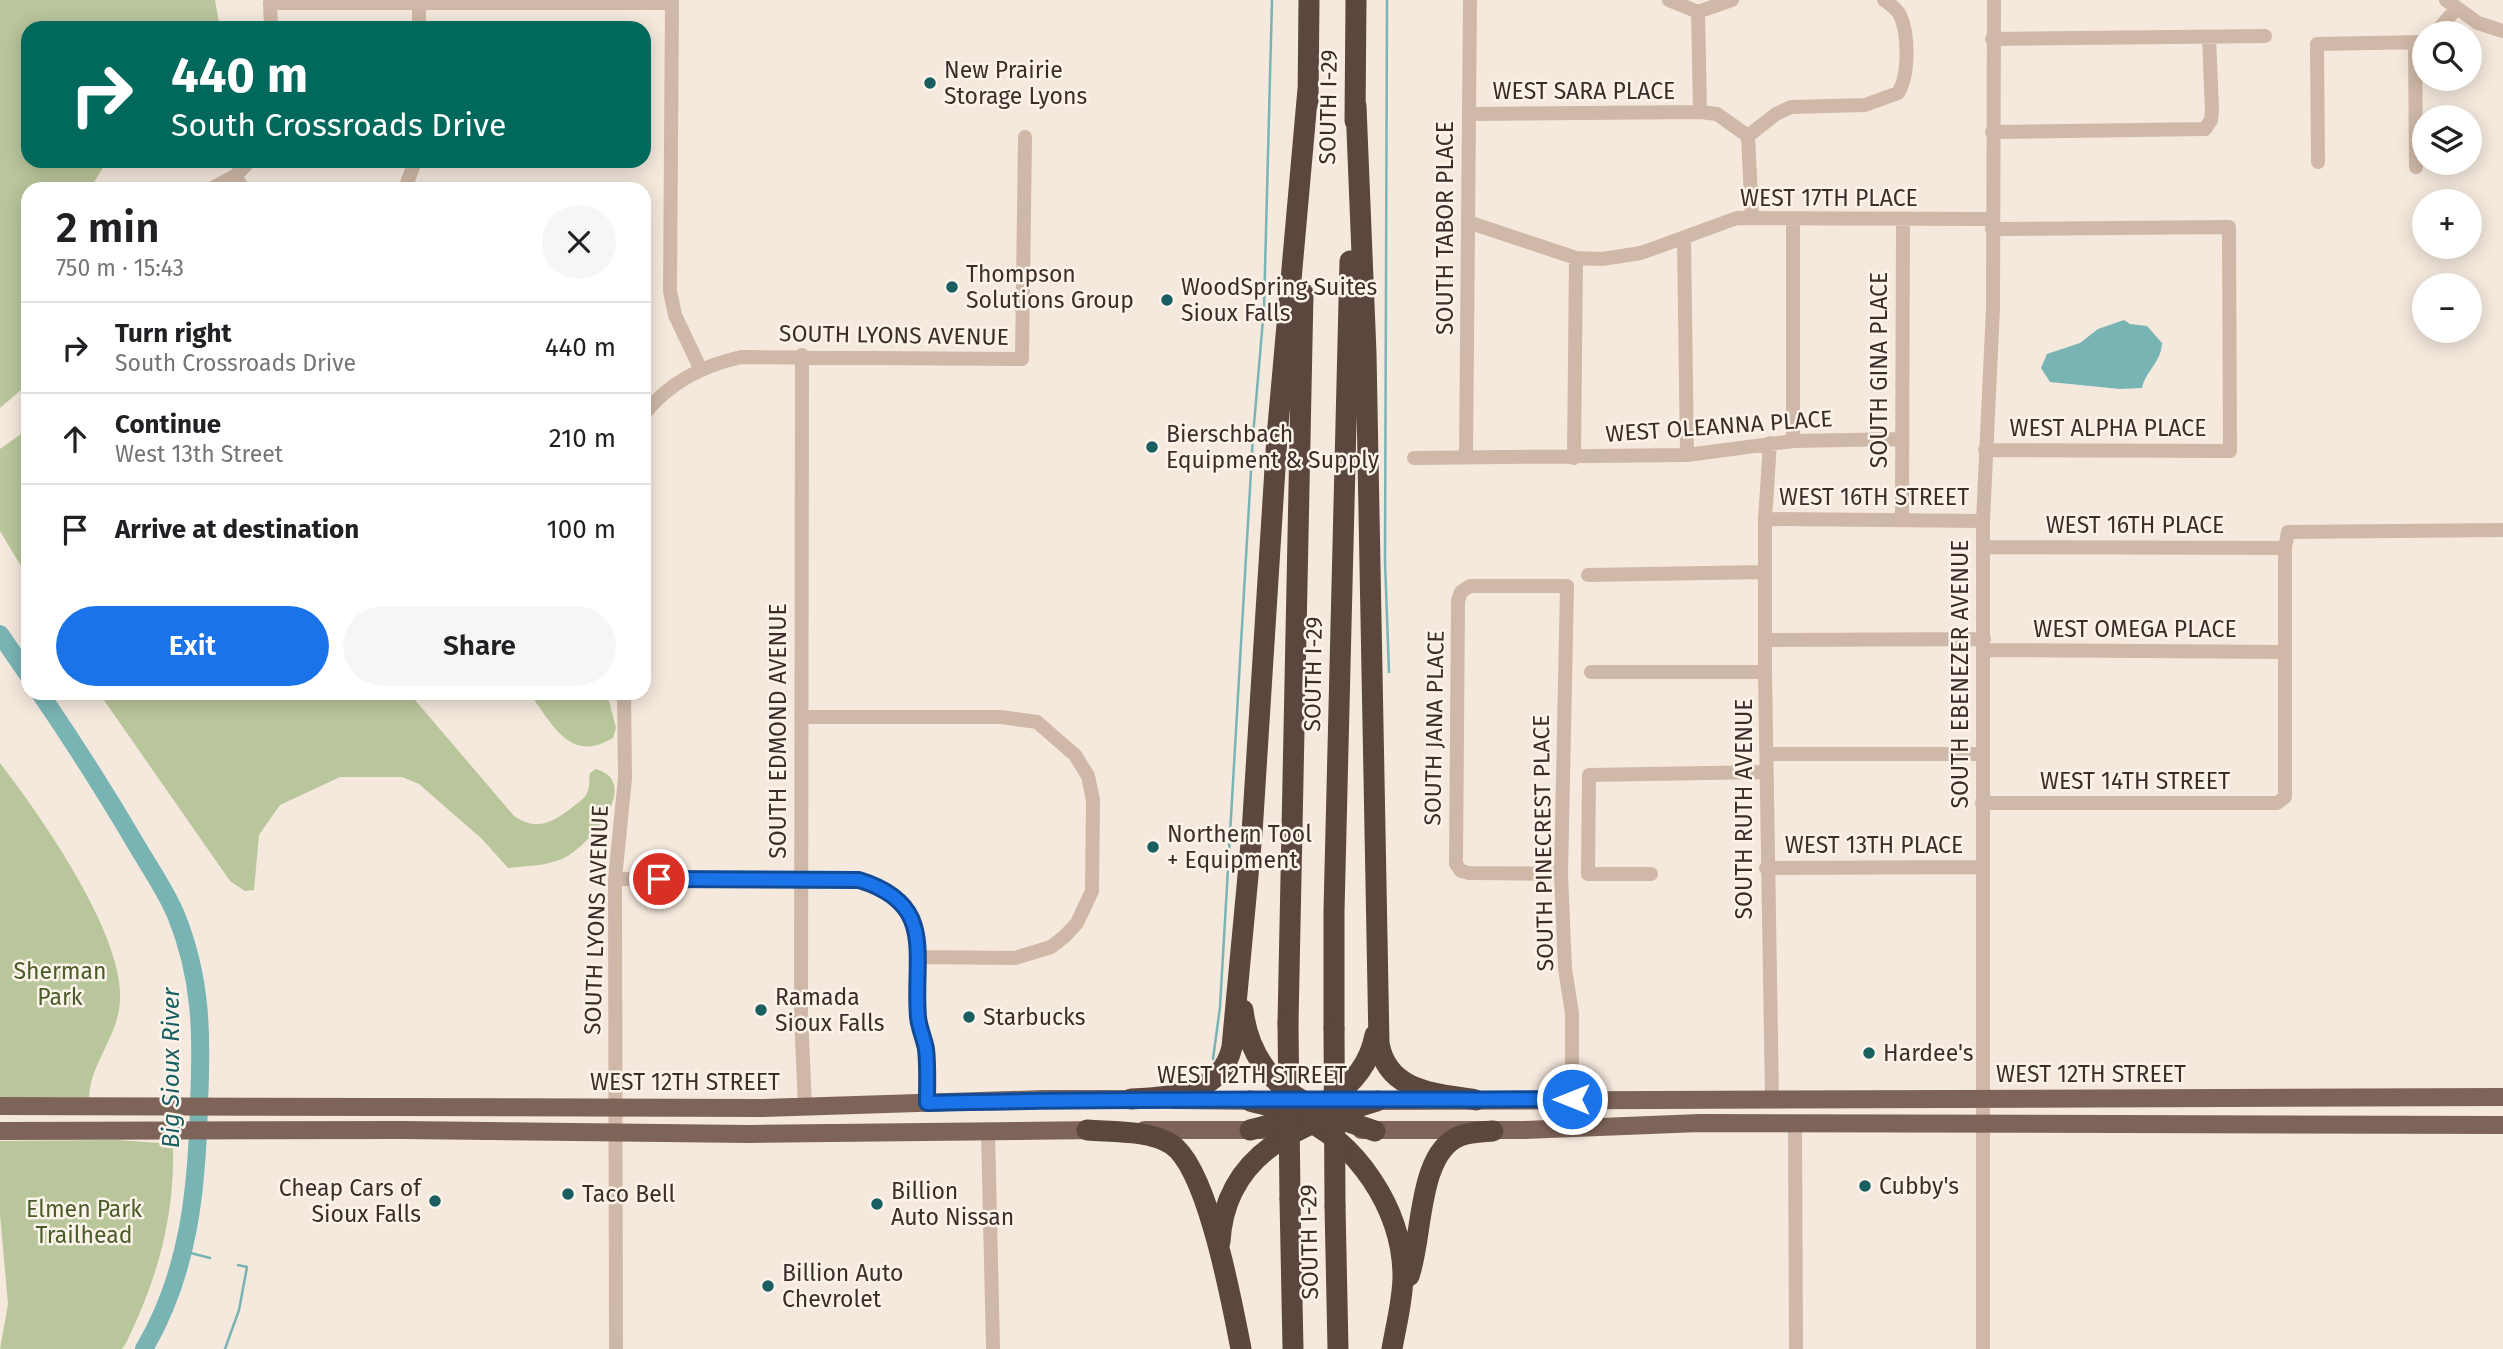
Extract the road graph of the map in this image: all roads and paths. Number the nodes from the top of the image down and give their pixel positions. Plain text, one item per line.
1 (1308, 0) edge
2 (1356, 0) edge
3 (1470, 0) edge
4 (1668, 0) edge
5 (1732, 0) edge
6 (1994, 0) edge
7 (1887, 2) edge
8 (419, 3) junction
9 (2452, 4) edge
10 (1698, 12) junction
11 (271, 21) edge
12 (419, 21) edge
13 (2442, 21) edge
14 (2503, 31) edge
15 (2265, 36) dead end
16 (2209, 38) junction
17 (1992, 39) junction
18 (2412, 42) edge
19 (1308, 89) junction
20 (1356, 106) junction
21 (1700, 112) junction
22 (1469, 114) junction
23 (1992, 132) junction
24 (1025, 136) dead end
25 (1748, 136) junction
26 (2318, 162) dead end
27 (1752, 218) junction
28 (1793, 219) junction
29 (1903, 220) junction
30 (1468, 222) junction
31 (1992, 224) junction
32 (1684, 238) junction
33 (1576, 258) junction
34 (802, 355) junction
35 (700, 368) junction
36 (651, 407) edge
37 (1900, 439) junction
38 (1793, 440) junction
39 (1770, 443) junction
40 (1985, 450) junction
41 (2230, 451) joint
42 (1687, 455) junction
43 (1466, 457) junction
44 (1414, 458) dead end
45 (1574, 458) junction
46 (1765, 519) junction
47 (1902, 520) junction
48 (1983, 521) junction
49 (2503, 530) edge
50 (1985, 547) junction
51 (2285, 548) junction
52 (1765, 572) junction
53 (1588, 575) dead end
54 (1567, 586) joint
55 (1766, 640) junction
56 (1984, 645) junction
57 (2285, 652) junction
58 (1765, 672) junction
59 (1591, 673) dead end
60 (624, 700) edge
61 (801, 717) junction
62 (1767, 754) junction
63 (1983, 754) junction
64 (1766, 772) junction
65 (1982, 803) junction
66 (1983, 867) junction
67 (1766, 868) junction
68 (1561, 874) junction
69 (1651, 874) dead end
70 (615, 879) junction
71 (800, 879) junction
72 (920, 957) junction
73 (1241, 980) junction
74 (1378, 1016) junction
75 (2503, 1091) edge
76 (2474, 1097) junction
77 (2503, 1097) edge
78 (1772, 1098) junction
79 (1131, 1099) junction
80 (1572, 1099) junction
81 (1982, 1099) junction
82 (1476, 1100) junction
83 (1250, 1101) joint
84 (1377, 1101) joint
85 (927, 1103) junction
86 (0, 1106) edge
87 (614, 1107) junction
88 (805, 1107) junction
89 (1312, 1115) junction
90 (1795, 1123) junction
91 (1982, 1124) junction
92 (2503, 1125) edge
93 (2433, 1126) junction
94 (1087, 1130) junction
95 (1250, 1130) joint
96 (1376, 1130) joint
97 (1493, 1130) junction
98 (0, 1131) edge
99 (988, 1131) junction
100 (2503, 1131) edge
101 (614, 1132) junction
102 (1219, 1255) junction
103 (1402, 1294) junction
104 (616, 1349) edge
105 (993, 1349) edge
106 (1241, 1349) edge
107 (1293, 1349) edge
108 (1338, 1349) edge
109 (1392, 1349) edge
110 (1796, 1349) edge
111 (1983, 1349) edge

1 - 19 highway, SOUTH I-29
2 - 20 highway, SOUTH I-29
3 - 22 street, SOUTH TABOR PLACE
4 - 10 street
5 - 10 street
6 - 17 street, SOUTH EBENEZER AVENUE
7 - 25 street
8 - 11 street
8 - 12 street
8 - 35 street
9 - 13 street
9 - 14 street
10 - 21 street
15 - 16 street
16 - 17 street
16 - 23 street
17 - 23 street, SOUTH EBENEZER AVENUE
18 - 26 street
19 - 73 highway
19 - 107 highway, SOUTH I-29, bridge
20 - 74 highway
20 - 108 highway, SOUTH I-29, bridge
21 - 22 street, WEST SARA PLACE
21 - 25 street
22 - 30 street, SOUTH TABOR PLACE
23 - 31 street, SOUTH EBENEZER AVENUE
24 - 34 street, SOUTH LYONS AVENUE
25 - 27 street
27 - 28 street, WEST 17TH PLACE
27 - 32 street, WEST 17TH PLACE
28 - 29 street, WEST 17TH PLACE
28 - 38 street
29 - 31 street, WEST 17TH PLACE
29 - 37 street, SOUTH GINA PLACE
30 - 33 street, WEST 17TH PLACE
30 - 43 street, SOUTH TABOR PLACE
31 - 40 street, SOUTH EBENEZER AVENUE
31 - 41 street, WEST 17TH PLACE
32 - 33 street, WEST 17TH PLACE
32 - 42 street
33 - 45 street
34 - 35 street, SOUTH LYONS AVENUE
34 - 61 street, SOUTH EDMOND AVENUE
35 - 36 street, SOUTH LYONS AVENUE
37 - 38 street, WEST OLEANNA PLACE
37 - 47 street, SOUTH GINA PLACE
38 - 39 street, WEST OLEANNA PLACE
39 - 42 street, WEST OLEANNA PLACE
39 - 46 street, SOUTH RUTH AVENUE
40 - 41 street, WEST ALPHA PLACE
40 - 48 street, SOUTH EBENEZER AVENUE
42 - 45 street, WEST OLEANNA PLACE
43 - 44 street, WEST OLEANNA PLACE
43 - 45 street, WEST OLEANNA PLACE
46 - 47 street, WEST 16TH STREET
46 - 52 street, SOUTH RUTH AVENUE
47 - 48 street, WEST 16TH STREET
48 - 50 street, SOUTH EBENEZER AVENUE
49 - 51 street
50 - 51 street, WEST 16TH PLACE
50 - 56 street, SOUTH EBENEZER AVENUE
51 - 57 street
52 - 53 street
52 - 55 street, SOUTH RUTH AVENUE
54 - 68 street, SOUTH PINECREST PLACE
54 - 68 street, SOUTH JANA PLACE
55 - 56 street, WEST OMEGA PLACE
55 - 58 street, SOUTH RUTH AVENUE
56 - 57 street, WEST OMEGA PLACE
56 - 63 street, SOUTH EBENEZER AVENUE
57 - 65 street, WEST 14TH STREET
58 - 59 street
58 - 62 street, SOUTH RUTH AVENUE
60 - 70 street, SOUTH LYONS AVENUE
61 - 71 street, SOUTH EDMOND AVENUE
61 - 72 street
62 - 63 street
62 - 64 street, SOUTH RUTH AVENUE
63 - 65 street, SOUTH EBENEZER AVENUE
64 - 67 street, SOUTH RUTH AVENUE
64 - 69 street
65 - 66 street, SOUTH EBENEZER AVENUE
66 - 67 street, WEST 13TH PLACE
66 - 81 street, SOUTH EBENEZER AVENUE
67 - 78 street, SOUTH RUTH AVENUE
68 - 80 street, SOUTH PINECREST PLACE
70 - 71 street
70 - 87 street, SOUTH LYONS AVENUE
71 - 72 street
71 - 88 street, SOUTH EDMOND AVENUE
72 - 85 street
73 - 79 highway
73 - 89 highway
74 - 82 highway
74 - 89 highway
75 - 76 main road
76 - 77 main road, WEST 12TH STREET
76 - 81 main road, WEST 12TH STREET
78 - 80 main road, WEST 12TH STREET
78 - 81 main road, WEST 12TH STREET
79 - 83 main road, WEST 12TH STREET
79 - 85 main road, WEST 12TH STREET
80 - 82 main road, WEST 12TH STREET
81 - 91 street, SOUTH EBENEZER AVENUE
82 - 84 main road, WEST 12TH STREET
83 - 89 highway
84 - 89 highway
85 - 88 main road, WEST 12TH STREET
86 - 87 main road, WEST 12TH STREET
87 - 88 main road, WEST 12TH STREET
87 - 101 street, SOUTH LYONS AVENUE
89 - 95 highway
89 - 96 highway
89 - 102 highway
89 - 103 highway
90 - 91 main road
90 - 97 main road
90 - 110 street
91 - 93 main road
91 - 111 street, SOUTH EBENEZER AVENUE
92 - 93 main road
93 - 100 main road
94 - 95 main road
94 - 99 main road
94 - 102 highway
96 - 97 main road
97 - 103 highway
98 - 101 main road
99 - 101 main road
99 - 105 street
101 - 104 street, SOUTH LYONS AVENUE
102 - 106 highway
103 - 109 highway

